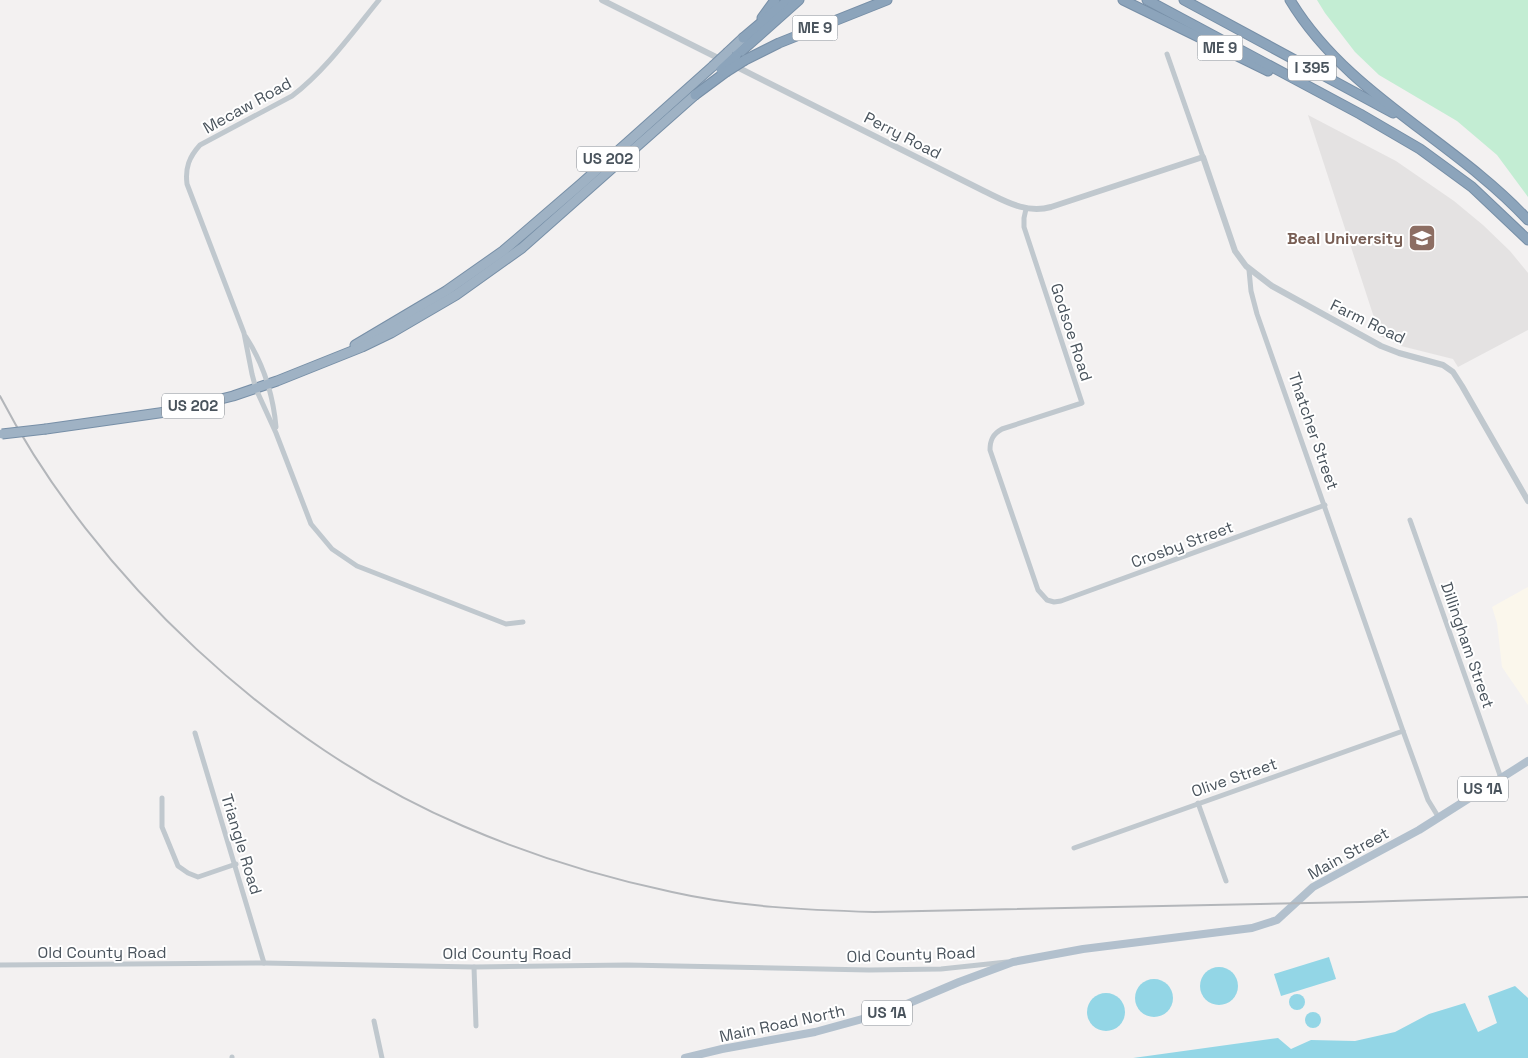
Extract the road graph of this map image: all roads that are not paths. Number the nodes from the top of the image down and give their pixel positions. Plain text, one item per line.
1 (379, 0) edge
2 (602, 0) edge
3 (775, 0) edge
4 (788, 0) edge
5 (799, 0) edge
6 (887, 0) edge
7 (1123, 0) edge
8 (1148, 0) edge
9 (1184, 0) edge
10 (1290, 0) edge
11 (743, 38) junction
12 (1167, 54) dead end
13 (736, 56) junction
14 (720, 69) junction
15 (1319, 92) junction
16 (695, 95) joint
17 (1438, 141) junction
18 (1203, 157) junction
19 (1026, 209) junction
20 (1506, 217) junction
21 (1528, 220) edge
22 (1528, 240) edge
23 (1528, 245) edge
24 (1249, 270) junction
25 (244, 333) junction
26 (333, 358) junction
27 (268, 384) junction
28 (256, 388) junction
29 (276, 433) junction
30 (1, 434) edge
31 (1528, 501) edge
32 (1325, 505) junction
33 (1410, 520) dead end
34 (1047, 600) joint
35 (523, 622) dead end
36 (1403, 731) junction
37 (195, 733) dead end
38 (1528, 761) edge
39 (1501, 778) junction
40 (162, 798) dead end
41 (1198, 803) junction
42 (1438, 818) junction
43 (1074, 848) dead end
44 (236, 864) junction
45 (1226, 881) dead end
46 (1083, 949) joint
47 (1013, 962) junction
48 (264, 963) junction
49 (0, 965) edge
50 (474, 967) junction
51 (374, 1021) dead end
52 (476, 1026) dead end
53 (382, 1058) edge
54 (685, 1058) edge

1 - 25 street, Mecaw Road
2 - 19 street, Perry Road
3 - 11 highway
4 - 11 highway, ME 9
5 - 13 highway
6 - 13 highway, ME 9
7 - 15 highway, ME 9
8 - 15 highway, I 395
9 - 17 highway, I 395
10 - 17 highway
11 - 13 highway, US 202
12 - 18 street, Thatcher Street
13 - 14 highway, ME 9, bridge
13 - 14 highway, US 202, bridge
14 - 16 highway, ME 9
14 - 26 highway, US 202
15 - 20 highway, I 395
16 - 26 highway, US 202
17 - 21 highway, I 395
18 - 19 street, Perry Road
18 - 24 street, Thatcher Street
19 - 34 street, Godsoe Road
20 - 22 highway, I 395
20 - 23 highway
24 - 31 street, Farm Road
24 - 32 street, Thatcher Street
25 - 27 street, Mecaw Road
25 - 28 street, Mecaw Road
26 - 27 highway, US 202
27 - 28 highway, US 202
27 - 29 street, Mecaw Road
28 - 29 street, Mecaw Road
28 - 30 highway, US 202, bridge
29 - 35 street
32 - 34 street, Crosby Street
32 - 36 street, Thatcher Street
33 - 39 street, Dillingham Street
36 - 41 street, Olive Street
36 - 42 street, Thatcher Street
37 - 44 street, Triangle Road
38 - 39 main road, Main Street / US 1A
39 - 42 main road, Main Street / US 1A
40 - 44 street
41 - 43 street, Olive Street
41 - 45 street
42 - 46 main road, Main Street / US 1A
44 - 48 street, Triangle Road
46 - 47 main road, Main Road North / US 1A
47 - 50 street, Old County Road
47 - 54 main road, Main Road North / US 1A
48 - 49 street, Old County Road
48 - 50 street, Old County Road
50 - 52 street
51 - 53 street

